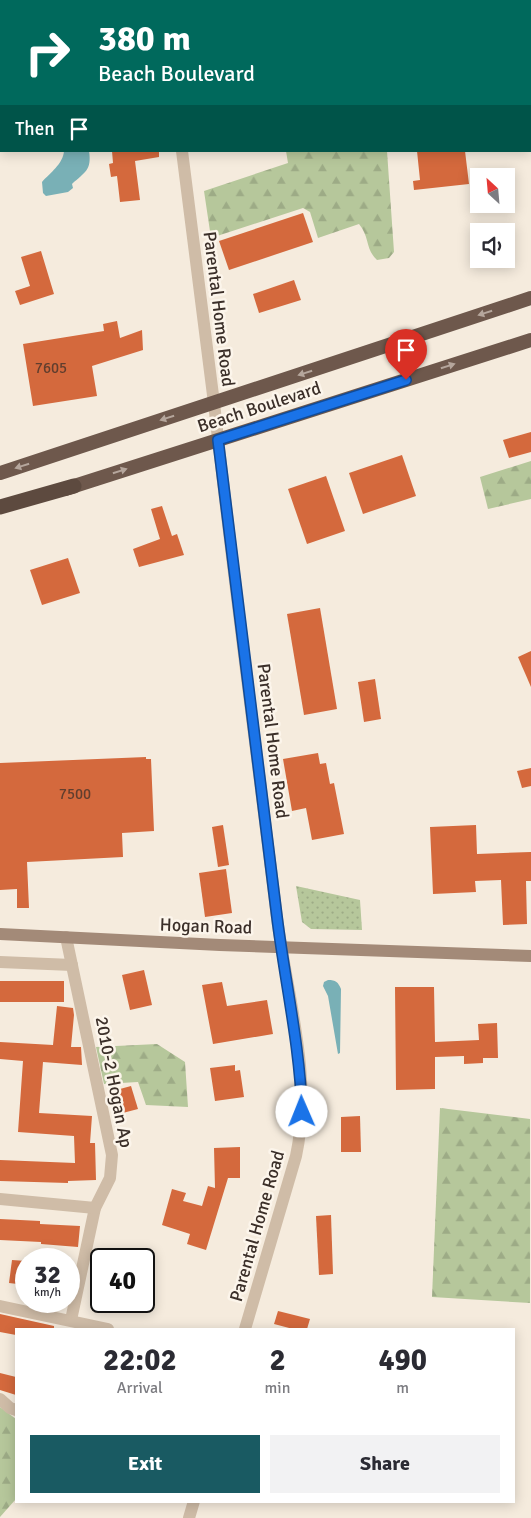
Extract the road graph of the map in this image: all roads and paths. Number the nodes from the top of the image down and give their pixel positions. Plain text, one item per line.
1 (182, 152) edge
2 (531, 298) edge
3 (531, 340) edge
4 (214, 403) junction
5 (218, 440) junction
6 (0, 474) edge
7 (74, 486) junction
8 (0, 507) edge
9 (0, 514) edge
10 (0, 934) edge
11 (66, 937) junction
12 (281, 946) junction
13 (531, 956) edge
14 (0, 962) edge
15 (72, 965) junction
16 (0, 1199) edge
17 (95, 1208) junction
18 (0, 1306) edge
19 (71, 1320) junction
20 (104, 1328) edge
21 (245, 1328) edge
22 (0, 1399) edge
23 (15, 1410) edge
24 (193, 1503) edge
25 (189, 1518) edge

1 - 4 street, Parental Home Road
2 -> 4 highway, Beach Boulevard
5 -> 3 highway, Beach Boulevard
4 - 5 street, Parental Home Road
4 -> 6 highway, Beach Boulevard
7 -> 5 highway, Beach Boulevard
5 - 12 street, Parental Home Road
7 - 8 highway
7 - 9 highway, Beach Boulevard
10 - 11 main road, Hogan Road
11 - 12 main road, Hogan Road
11 - 15 street, 2010-2 Hogan Ap
12 - 13 main road, Hogan Road
12 - 21 street, Parental Home Road
14 - 15 street
15 - 17 street, 2010-2 Hogan Ap
16 - 17 street
17 - 19 street, 2010-2 Hogan Ap
18 - 19 street
19 - 20 street
22 - 23 street
24 - 25 street

